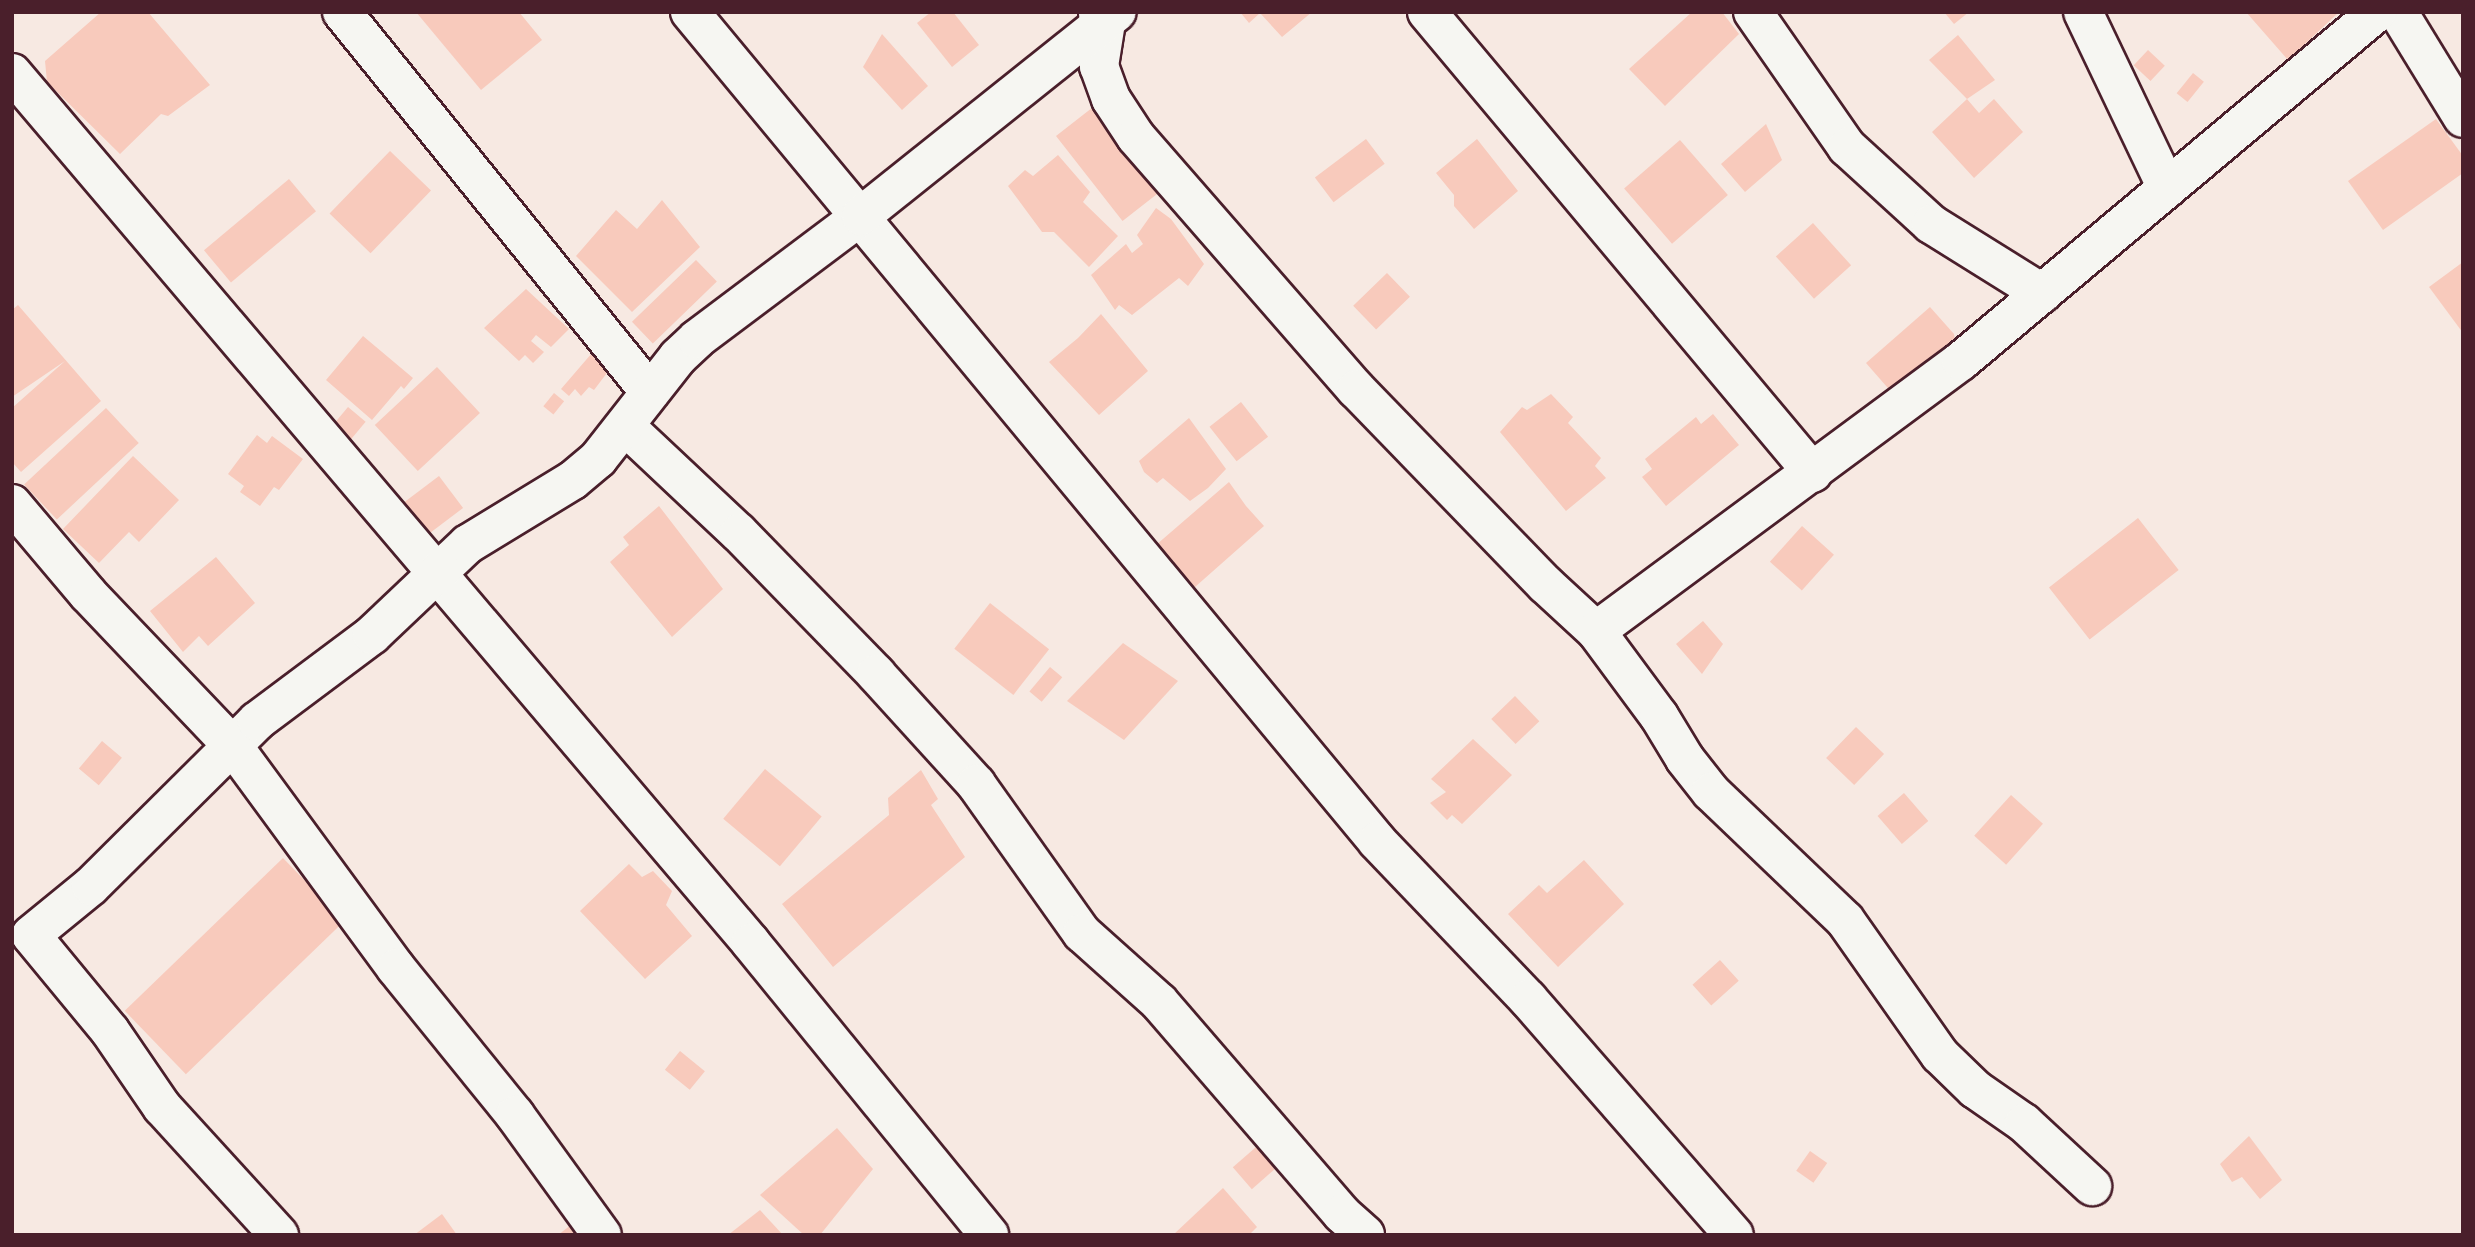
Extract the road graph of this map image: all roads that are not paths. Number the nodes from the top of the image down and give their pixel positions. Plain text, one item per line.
1 (342, 12) edge
2 (690, 12) edge
3 (1427, 12) edge
4 (1753, 12) edge
5 (2083, 12) edge
6 (2377, 12) edge
7 (2398, 12) edge
8 (1107, 16) edge
9 (12, 73) edge
10 (2463, 118) edge
11 (2167, 188) junction
12 (860, 216) junction
13 (2042, 293) junction
14 (650, 392) junction
15 (625, 426) junction
16 (1813, 472) junction
17 (12, 504) edge
18 (435, 572) junction
19 (1596, 631) junction
20 (233, 746) junction
21 (22, 925) edge
22 (2092, 1186) dead end
23 (279, 1235) edge
24 (602, 1235) edge
25 (989, 1235) edge
26 (1365, 1235) edge
27 (1734, 1235) edge

1 - 14 street
2 - 12 street
3 - 16 street
4 - 13 street
5 - 11 street
6 - 11 street
7 - 10 street
8 - 12 street
8 - 19 street
9 - 18 street
11 - 13 street
12 - 14 street
12 - 27 street
13 - 16 street
14 - 15 street
15 - 18 street
15 - 26 street
16 - 19 street
17 - 20 street
18 - 20 street
18 - 25 street
19 - 22 street
20 - 21 street
20 - 24 street
21 - 23 street

